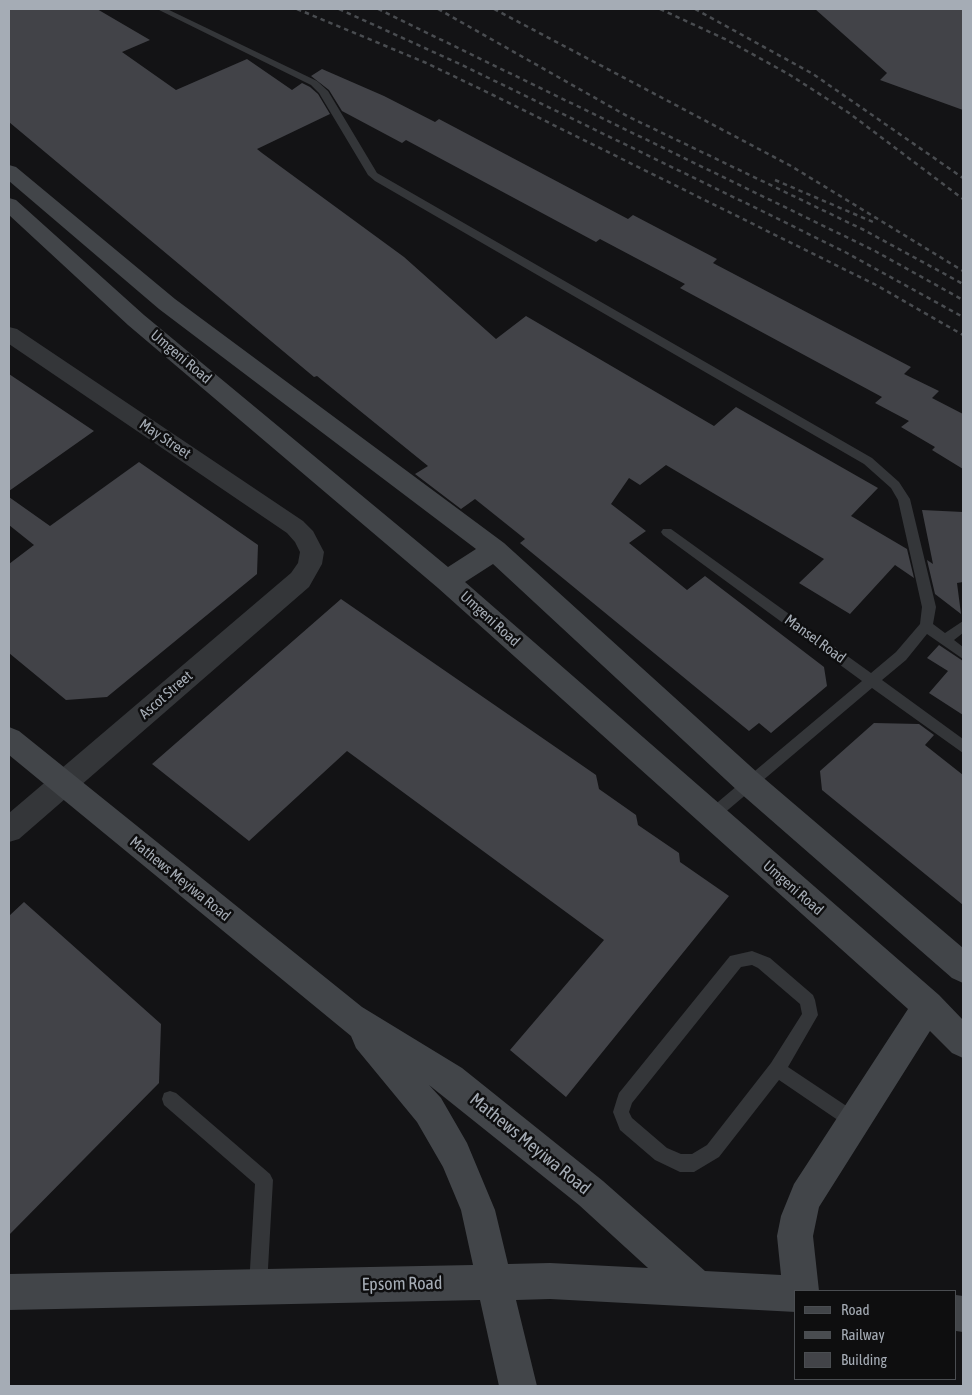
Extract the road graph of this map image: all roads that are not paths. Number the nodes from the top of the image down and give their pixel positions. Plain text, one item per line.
1 (161, 9) edge
2 (9, 172) edge
3 (9, 204) edge
4 (63, 217) junction
5 (37, 229) junction
6 (105, 251) junction
7 (77, 265) junction
8 (167, 304) junction
9 (136, 320) junction
10 (9, 334) edge
11 (667, 532) dead end
12 (495, 550) junction
13 (312, 552) joint
14 (447, 581) junction
15 (926, 626) junction
16 (963, 626) edge
17 (946, 640) junction
18 (963, 654) edge
19 (872, 680) junction
20 (9, 738) edge
21 (963, 747) edge
22 (749, 783) junction
23 (63, 784) junction
24 (711, 816) junction
25 (9, 830) edge
26 (963, 968) edge
27 (928, 1006) junction
28 (351, 1018) junction
29 (963, 1042) edge
30 (777, 1069) junction
31 (170, 1098) dead end
32 (854, 1121) junction
33 (494, 1281) junction
34 (258, 1287) junction
35 (696, 1288) junction
36 (801, 1290) edge
37 (9, 1292) edge
38 (794, 1294) edge
39 (518, 1386) edge

1 - 15 lane
2 - 4 main road
3 - 5 main road, Umgeni Road
4 - 5 main road
4 - 6 main road
5 - 7 main road, Umgeni Road
6 - 7 main road
6 - 8 main road
7 - 9 main road, Umgeni Road
8 - 9 main road
8 - 12 main road
9 - 14 main road, Umgeni Road
10 - 13 street, May Street
11 - 19 lane, Mansel Road
12 - 14 main road
12 - 22 main road
13 - 23 street, Ascot Street
14 - 24 main road, Umgeni Road
15 - 17 lane
15 - 19 lane
16 - 17 lane
17 - 18 lane
19 - 21 lane, Mansel Road
19 - 22 lane
20 - 23 main road, Mathews Meyiwa Road
22 - 24 lane
22 - 26 main road
23 - 25 street, Ascot Street
23 - 28 main road, Mathews Meyiwa Road
24 - 27 main road, Umgeni Road
27 - 29 main road, Umgeni Road
27 - 32 main road
28 - 33 main road, Mathews Meyiwa Road
28 - 35 main road, Mathews Meyiwa Road
30 - 30 lane
30 - 32 lane
31 - 34 lane
32 - 36 main road
33 - 34 main road, Epsom Road
33 - 35 main road, Epsom Road
33 - 39 main road, Mathews Meyiwa Road
34 - 37 main road, Epsom Road
35 - 38 main road, Epsom Road

